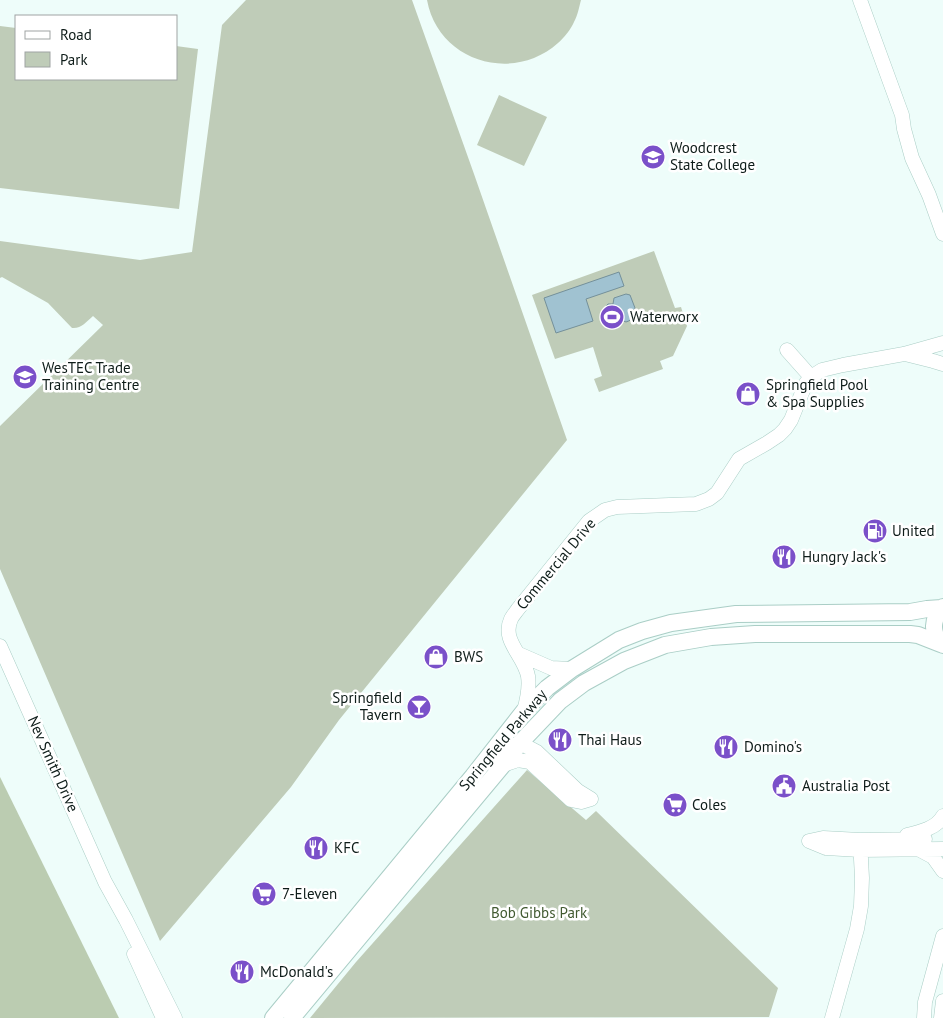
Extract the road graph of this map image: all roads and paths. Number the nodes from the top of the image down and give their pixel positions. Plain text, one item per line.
1 (860, 0) edge
2 (943, 234) edge
3 (943, 344) edge
4 (787, 350) dead end
5 (904, 354) junction
6 (943, 363) edge
7 (811, 377) junction
8 (942, 607) edge
9 (942, 644) edge
10 (0, 646) edge
11 (519, 654) junction
12 (572, 669) junction
13 (524, 711) junction
14 (535, 726) junction
15 (520, 743) junction
16 (537, 752) junction
17 (503, 765) junction
18 (461, 789) junction
19 (943, 816) edge
20 (943, 840) edge
21 (888, 844) junction
22 (917, 848) junction
23 (943, 848) edge
24 (943, 871) edge
25 (862, 878) junction
26 (105, 882) junction
27 (943, 936) edge
28 (943, 1001) edge
29 (163, 1018) edge
30 (175, 1018) edge
31 (273, 1018) edge
32 (292, 1018) edge
33 (832, 1018) edge
34 (924, 1018) edge
35 (941, 1018) edge

1 - 2 street
3 - 5 street
3 - 6 street
4 - 7 street
5 - 6 street
5 - 7 street
7 - 11 street, Commercial Drive
8 - 9 main road
8 - 12 main road, Springfield Parkway
9 - 14 main road, Springfield Parkway
10 - 26 street, Nev Smith Drive
11 - 12 street
11 - 13 street, Commercial Drive
12 - 13 main road, Springfield Parkway
13 - 18 main road, Springfield Parkway
14 - 15 main road, Springfield Parkway
14 - 16 street
15 - 16 street
15 - 17 main road, Springfield Parkway
15 - 18 street
16 - 17 street
17 - 32 main road, Springfield Parkway
18 - 31 main road, Springfield Parkway
19 - 21 street
20 - 21 street
21 - 22 street
21 - 25 street
21 - 25 street
22 - 23 street
22 - 24 street
25 - 33 street
26 - 29 street, Nev Smith Drive
26 - 30 street, Nev Smith Drive
27 - 34 street
28 - 35 street

